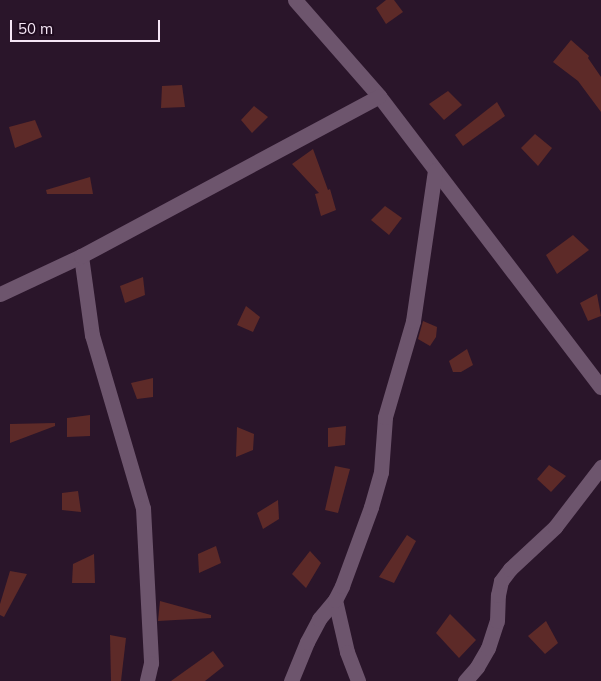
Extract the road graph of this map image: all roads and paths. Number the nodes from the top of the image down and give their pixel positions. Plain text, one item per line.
1 (294, 0) edge
2 (379, 96) junction
3 (436, 171) junction
4 (81, 256) junction
5 (0, 294) edge
6 (601, 387) edge
7 (601, 467) edge
8 (335, 600) junction
9 (147, 681) edge
10 (291, 681) edge
11 (358, 681) edge
12 (464, 681) edge

1 - 2 street
2 - 3 street
2 - 4 street
3 - 6 street
3 - 8 street
4 - 5 street
4 - 9 street
7 - 12 street
8 - 10 street
8 - 11 street

